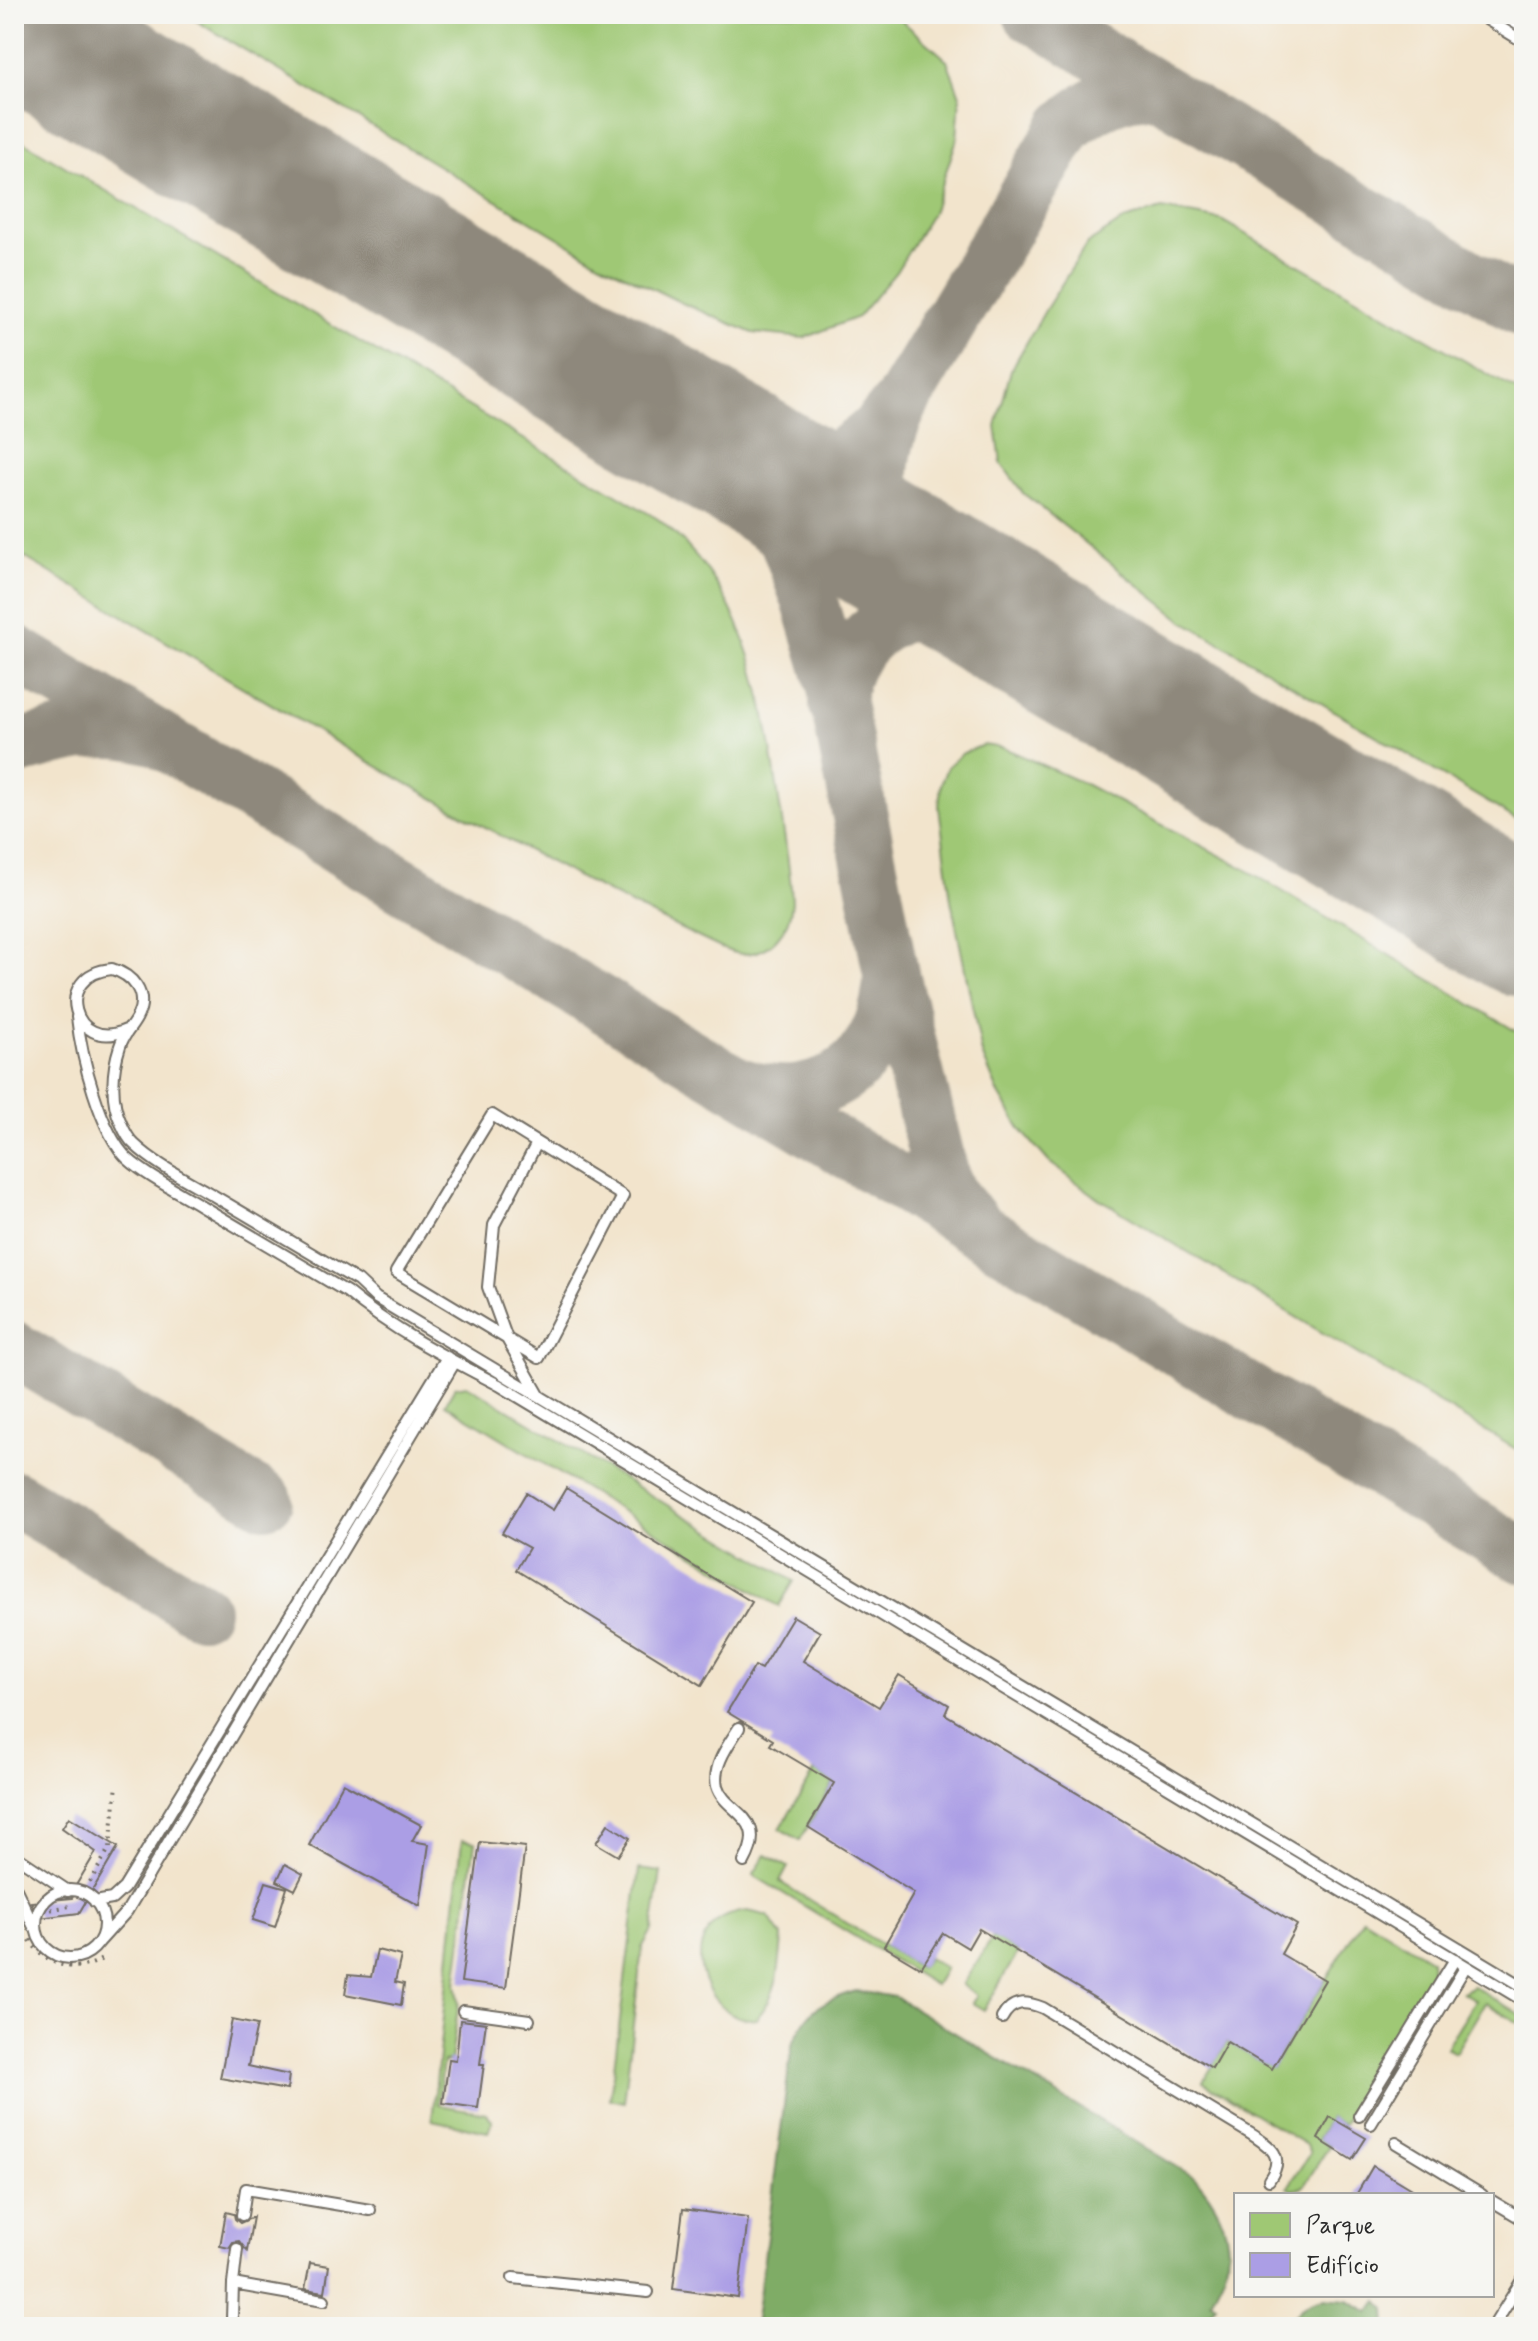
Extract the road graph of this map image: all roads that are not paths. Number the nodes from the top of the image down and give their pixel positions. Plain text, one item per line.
1 (1478, 14) edge
2 (1500, 14) edge
3 (1524, 28) edge
4 (1524, 42) edge
5 (77, 1015) junction
6 (126, 1030) junction
7 (537, 1143) junction
8 (507, 1339) junction
9 (451, 1360) junction
10 (539, 1396) junction
11 (739, 1728) dead end
12 (14, 1855) edge
13 (744, 1862) dead end
14 (14, 1885) edge
15 (68, 1891) junction
16 (95, 1902) junction
17 (33, 1935) junction
18 (99, 1942) junction
19 (1455, 1959) junction
20 (1466, 1966) junction
21 (1524, 1987) edge
22 (1524, 2001) edge
23 (463, 2011) dead end
24 (1002, 2018) dead end
25 (529, 2020) dead end
26 (1359, 2116) dead end
27 (1371, 2124) dead end
28 (1396, 2143) dead end
29 (1269, 2180) dead end
30 (1479, 2193) edge
31 (1494, 2202) edge
32 (370, 2210) dead end
33 (242, 2215) dead end
34 (1524, 2220) edge
35 (237, 2249) dead end
36 (1524, 2277) edge
37 (513, 2278) dead end
38 (233, 2284) junction
39 (648, 2292) dead end
40 (324, 2300) dead end
41 (232, 2319) dead end
42 (1493, 2327) edge

1 - 4 lane
2 - 3 lane
5 - 6 lane
5 - 6 lane
5 - 9 lane
6 - 10 lane
7 - 8 lane
7 - 8 lane
7 - 8 lane
8 - 10 lane
9 - 16 lane
9 - 18 lane
9 - 19 lane
10 - 21 lane
11 - 13 lane
12 - 15 lane
14 - 17 lane
15 - 16 lane
15 - 17 lane
16 - 18 lane
17 - 18 lane
19 - 20 lane
19 - 26 lane
20 - 22 lane
20 - 27 lane
23 - 25 lane
24 - 29 lane
28 - 30 lane
31 - 34 lane
32 - 33 lane
35 - 38 lane
36 - 42 lane
37 - 39 lane
38 - 40 lane
38 - 41 lane

